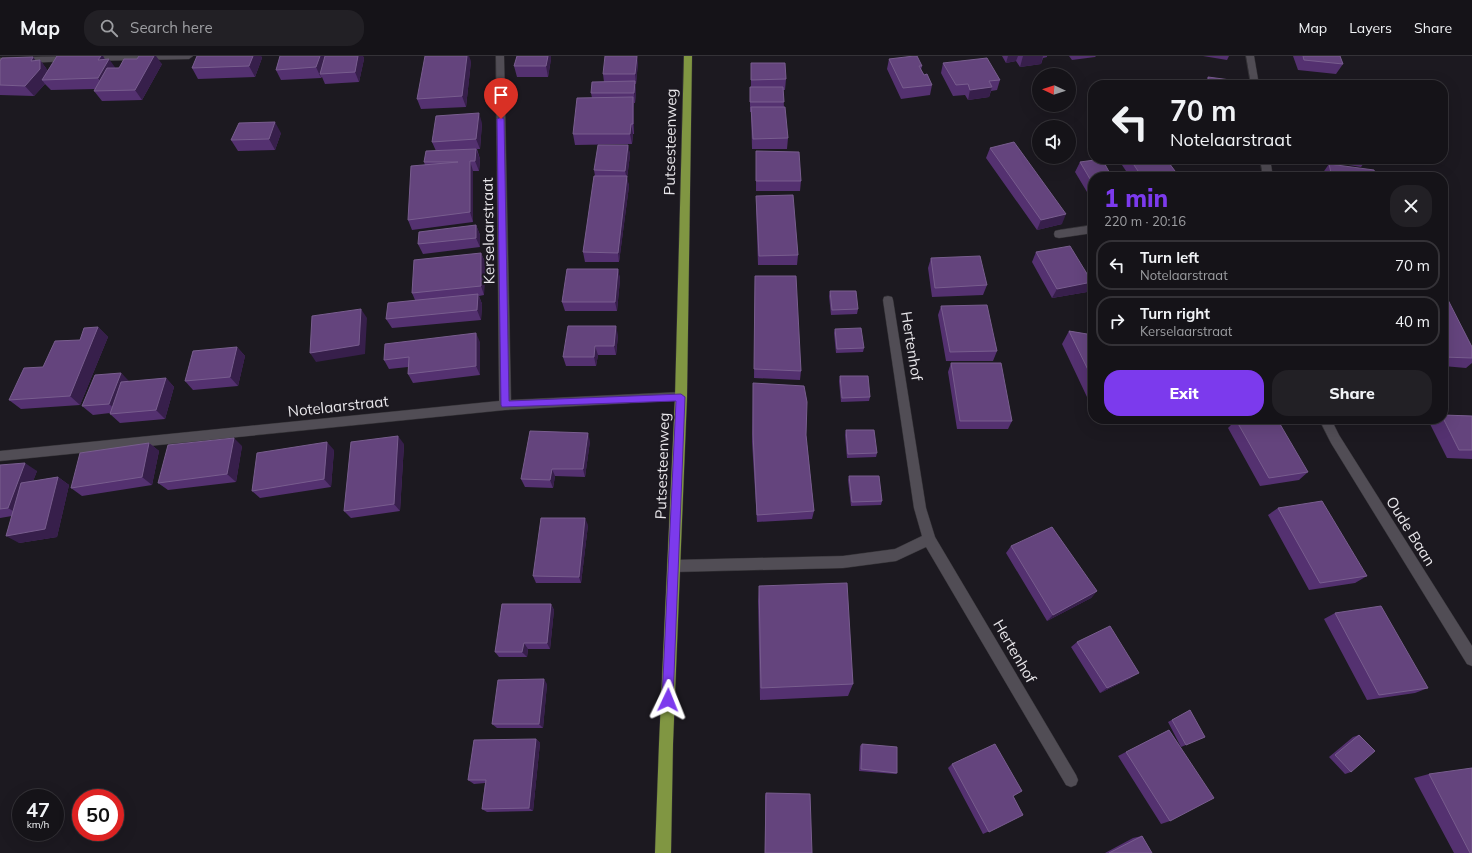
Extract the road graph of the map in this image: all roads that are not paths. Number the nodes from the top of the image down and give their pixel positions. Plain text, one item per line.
1 (189, 56) edge
2 (500, 56) edge
3 (688, 56) edge
4 (1250, 56) edge
5 (0, 61) edge
6 (1254, 80) edge
7 (1088, 230) edge
8 (1059, 234) dead end
9 (888, 300) dead end
10 (681, 397) junction
11 (505, 405) junction
12 (1328, 424) edge
13 (0, 456) edge
14 (929, 539) junction
15 (674, 566) junction
16 (1472, 659) edge
17 (1071, 780) dead end
18 (663, 853) edge

1 - 5 street
2 - 11 street, Kerselaarstraat
3 - 10 main road, Putsesteenweg
4 - 6 street
7 - 8 street
9 - 14 street, Hertenhof
10 - 11 street, Notelaarstraat
10 - 15 main road, Putsesteenweg
11 - 13 street, Notelaarstraat
12 - 16 street, Oude Baan
14 - 15 street
14 - 17 street, Hertenhof
15 - 18 main road, Putsesteenweg

